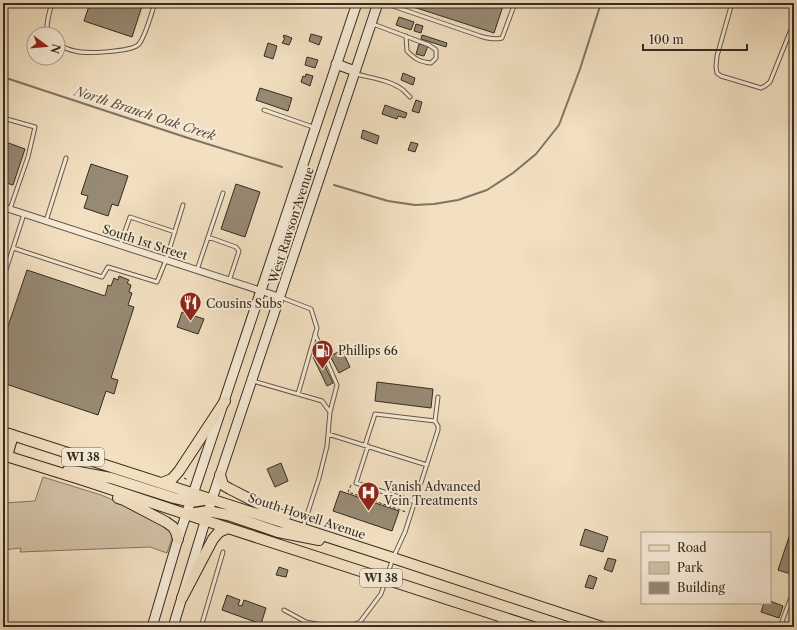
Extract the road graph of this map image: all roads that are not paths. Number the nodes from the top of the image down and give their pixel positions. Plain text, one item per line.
1 (52, 3) edge
2 (154, 3) edge
3 (357, 3) edge
4 (378, 3) edge
5 (384, 3) edge
6 (515, 3) edge
7 (732, 3) edge
8 (794, 22) edge
9 (371, 23) junction
10 (46, 26) edge
11 (406, 36) junction
12 (66, 47) edge
13 (336, 64) junction
14 (355, 72) junction
15 (410, 97) dead end
16 (264, 110) dead end
17 (3, 118) edge
18 (315, 127) junction
19 (66, 158) dead end
20 (223, 193) dead end
21 (183, 205) dead end
22 (3, 207) edge
23 (10, 210) junction
24 (24, 214) junction
25 (46, 221) junction
26 (175, 232) junction
27 (208, 237) junction
28 (120, 245) junction
29 (13, 248) junction
30 (166, 260) junction
31 (197, 270) junction
32 (3, 279) edge
33 (229, 281) junction
34 (260, 291) junction
35 (280, 297) junction
36 (315, 334) junction
37 (252, 381) junction
38 (298, 394) junction
39 (438, 397) dead end
40 (224, 401) junction
41 (330, 412) junction
42 (434, 422) junction
43 (3, 432) edge
44 (328, 434) junction
45 (13, 435) junction
46 (367, 445) junction
47 (5, 456) edge
48 (427, 465) junction
49 (41, 467) junction
50 (220, 475) junction
51 (83, 480) junction
52 (162, 483) junction
53 (192, 498) junction
54 (212, 499) junction
55 (415, 502) junction
56 (187, 515) junction
57 (206, 516) junction
58 (304, 526) junction
59 (228, 528) junction
60 (178, 540) junction
61 (361, 548) junction
62 (223, 552) dead end
63 (393, 558) junction
64 (386, 579) junction
65 (794, 589) edge
66 (182, 598) junction
67 (284, 610) dead end
68 (502, 617) junction
69 (152, 627) edge
70 (173, 627) edge
71 (201, 627) edge
72 (332, 627) edge
73 (347, 627) edge
74 (498, 627) edge
75 (533, 627) edge
76 (602, 627) edge
77 (780, 627) edge

1 - 10 lane
2 - 12 lane
3 - 13 main road, West Rawson Avenue
4 - 9 main road, West Rawson Avenue
5 - 6 lane
7 - 8 lane
9 - 11 lane
9 - 14 main road, West Rawson Avenue
11 - 11 lane
13 - 14 main road
13 - 18 main road, West Rawson Avenue
14 - 15 lane
14 - 35 main road, West Rawson Avenue
16 - 18 lane
17 - 23 lane
18 - 34 main road, West Rawson Avenue
19 - 25 lane
20 - 27 lane
21 - 26 lane
22 - 23 street, South 1st Street
23 - 24 street, South 1st Street
24 - 25 street, South 1st Street
24 - 29 lane
25 - 28 street, South 1st Street
26 - 28 lane
26 - 30 lane
27 - 31 lane
27 - 33 lane
28 - 30 street, South 1st Street
29 - 30 lane
29 - 32 lane
30 - 31 street, South 1st Street
31 - 33 street, South 1st Street
33 - 34 street, South 1st Street
34 - 35 street, South 1st Street
34 - 40 main road, West Rawson Avenue
35 - 36 lane
35 - 37 main road, West Rawson Avenue
36 - 38 lane
36 - 41 lane
37 - 38 lane
37 - 50 main road, West Rawson Avenue
38 - 41 lane
39 - 42 lane
40 - 52 main road
40 - 53 main road, West Rawson Avenue
41 - 44 lane
42 - 46 lane
42 - 48 lane
43 - 45 main road, South Howell Avenue / WI 38
44 - 46 lane
44 - 58 lane
45 - 47 main road
45 - 52 main road, South Howell Avenue / WI 38
46 - 48 lane
46 - 55 lane
47 - 49 main road, WI 38
48 - 55 lane
49 - 51 main road, WI 38
49 - 53 main road
50 - 54 main road, West Rawson Avenue
50 - 58 main road
51 - 56 main road, WI 38
51 - 60 main road
52 - 53 main road, South Howell Avenue / WI 38
53 - 54 main road, South Howell Avenue / WI 38
53 - 56 main road, West Rawson Avenue
54 - 57 main road, West Rawson Avenue
54 - 58 main road, South Howell Avenue / WI 38
55 - 63 lane
56 - 57 main road, WI 38
56 - 60 main road, West Rawson Avenue
57 - 59 main road, WI 38
57 - 61 main road
57 - 66 main road, West Rawson Avenue
58 - 61 main road, South Howell Avenue / WI 38
59 - 64 main road, WI 38
59 - 66 main road
60 - 69 main road, West Rawson Avenue
61 - 63 main road, South Howell Avenue / WI 38
62 - 71 lane
63 - 64 lane
63 - 76 main road, South Howell Avenue / WI 38
64 - 68 main road, WI 38
64 - 73 lane
65 - 77 lane
66 - 70 main road, West Rawson Avenue
67 - 72 lane
68 - 74 lane
68 - 75 main road, WI 38

